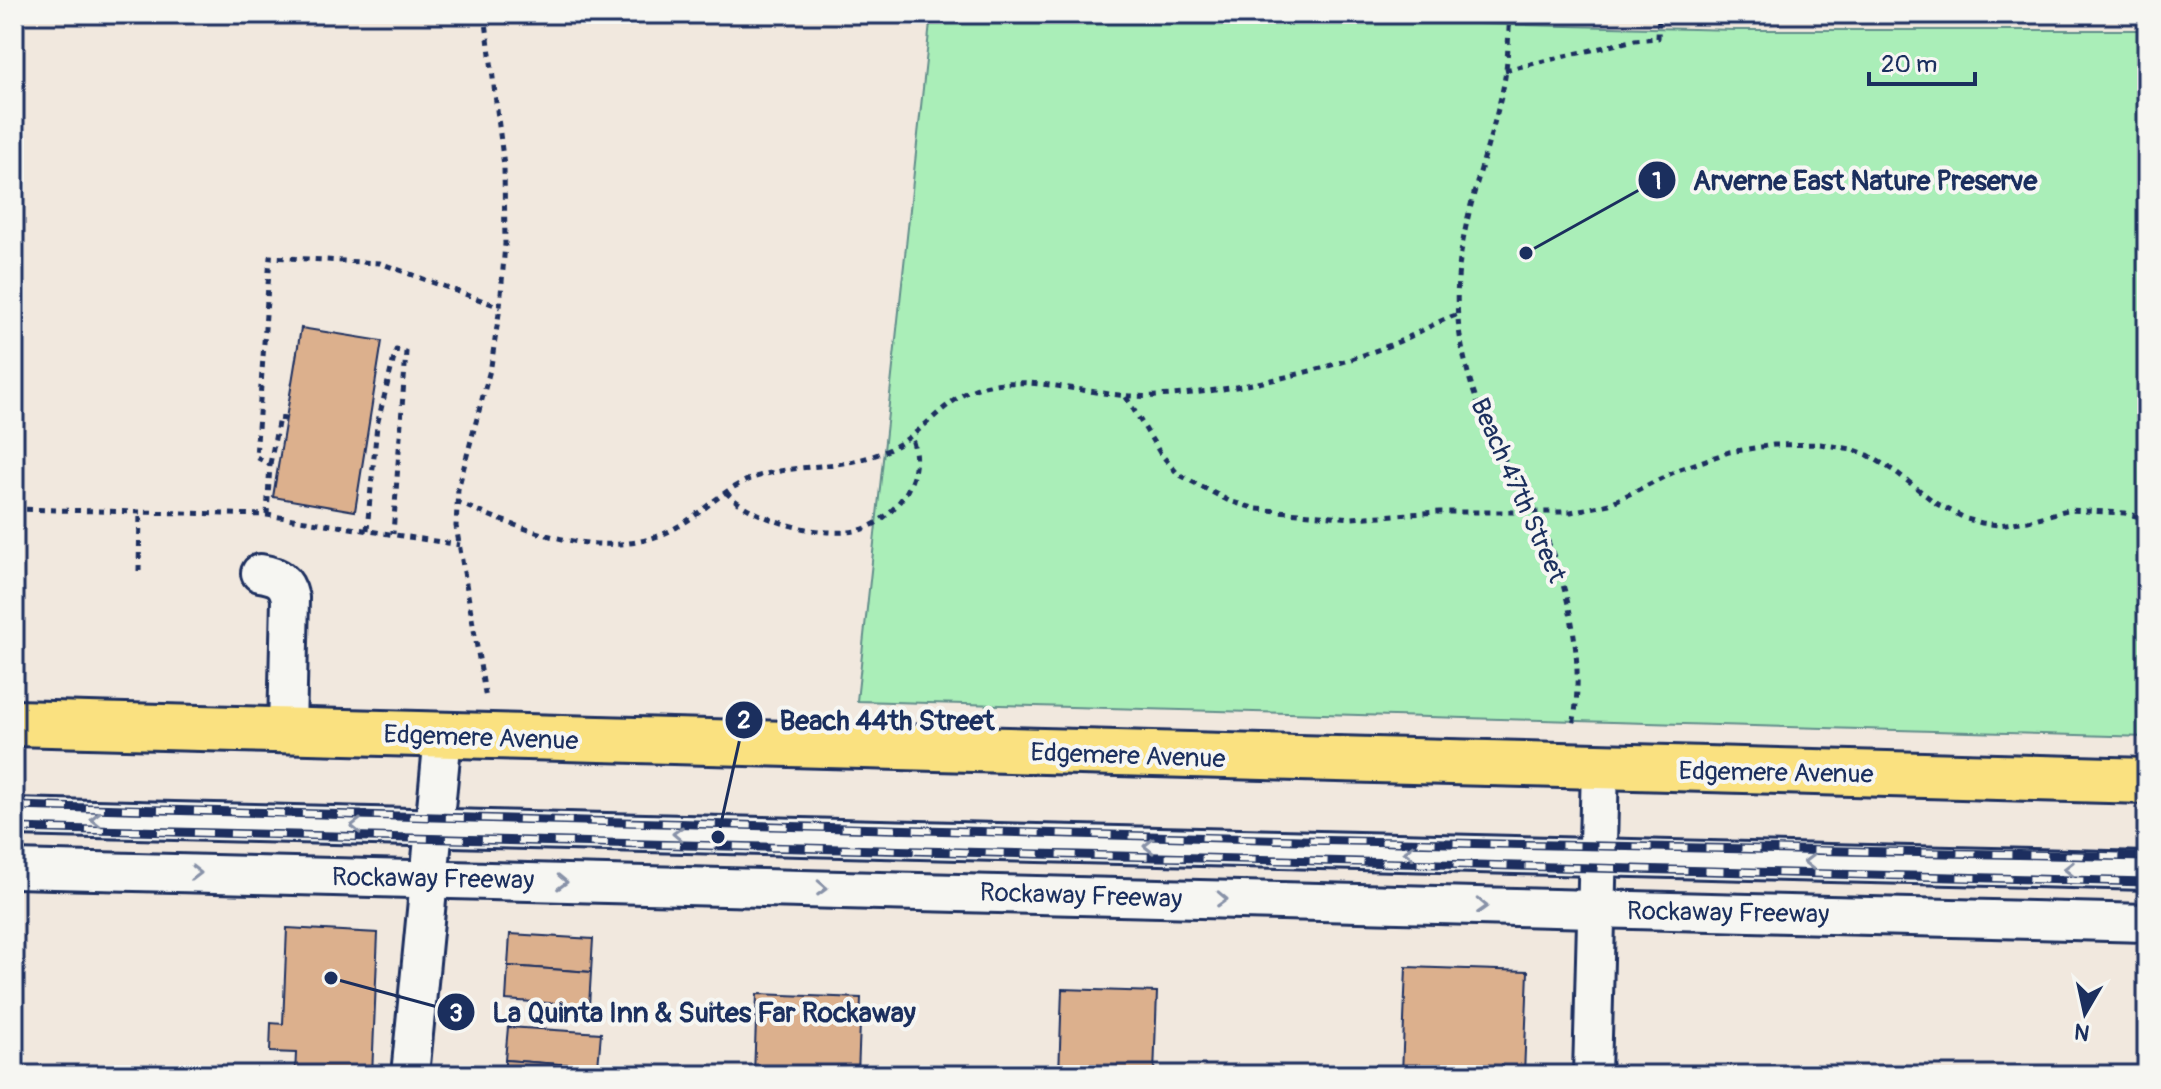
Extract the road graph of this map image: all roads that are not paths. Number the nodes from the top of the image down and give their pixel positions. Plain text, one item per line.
1 (260, 573) dead end
2 (14, 723) edge
3 (287, 730) junction
4 (443, 736) junction
5 (1600, 767) junction
6 (2147, 781) edge
7 (14, 817) edge
8 (434, 828) junction
9 (1598, 857) junction
10 (14, 869) edge
11 (2147, 871) edge
12 (428, 878) junction
13 (1597, 909) junction
14 (2147, 923) edge
15 (410, 1075) edge
16 (1592, 1075) edge

1 - 3 street
2 - 3 main road, Edgemere Avenue
3 - 4 main road, Edgemere Avenue
4 - 5 main road, Edgemere Avenue
4 - 8 street
5 - 6 main road, Edgemere Avenue
5 - 9 street
8 -> 7 street, Rockaway Freeway
9 -> 8 street, Rockaway Freeway
8 - 12 street
11 -> 9 street, Rockaway Freeway
9 - 13 street
10 -> 12 street, Rockaway Freeway
12 -> 13 street, Rockaway Freeway
12 - 15 street
13 - 14 street, Rockaway Freeway
13 - 16 street

